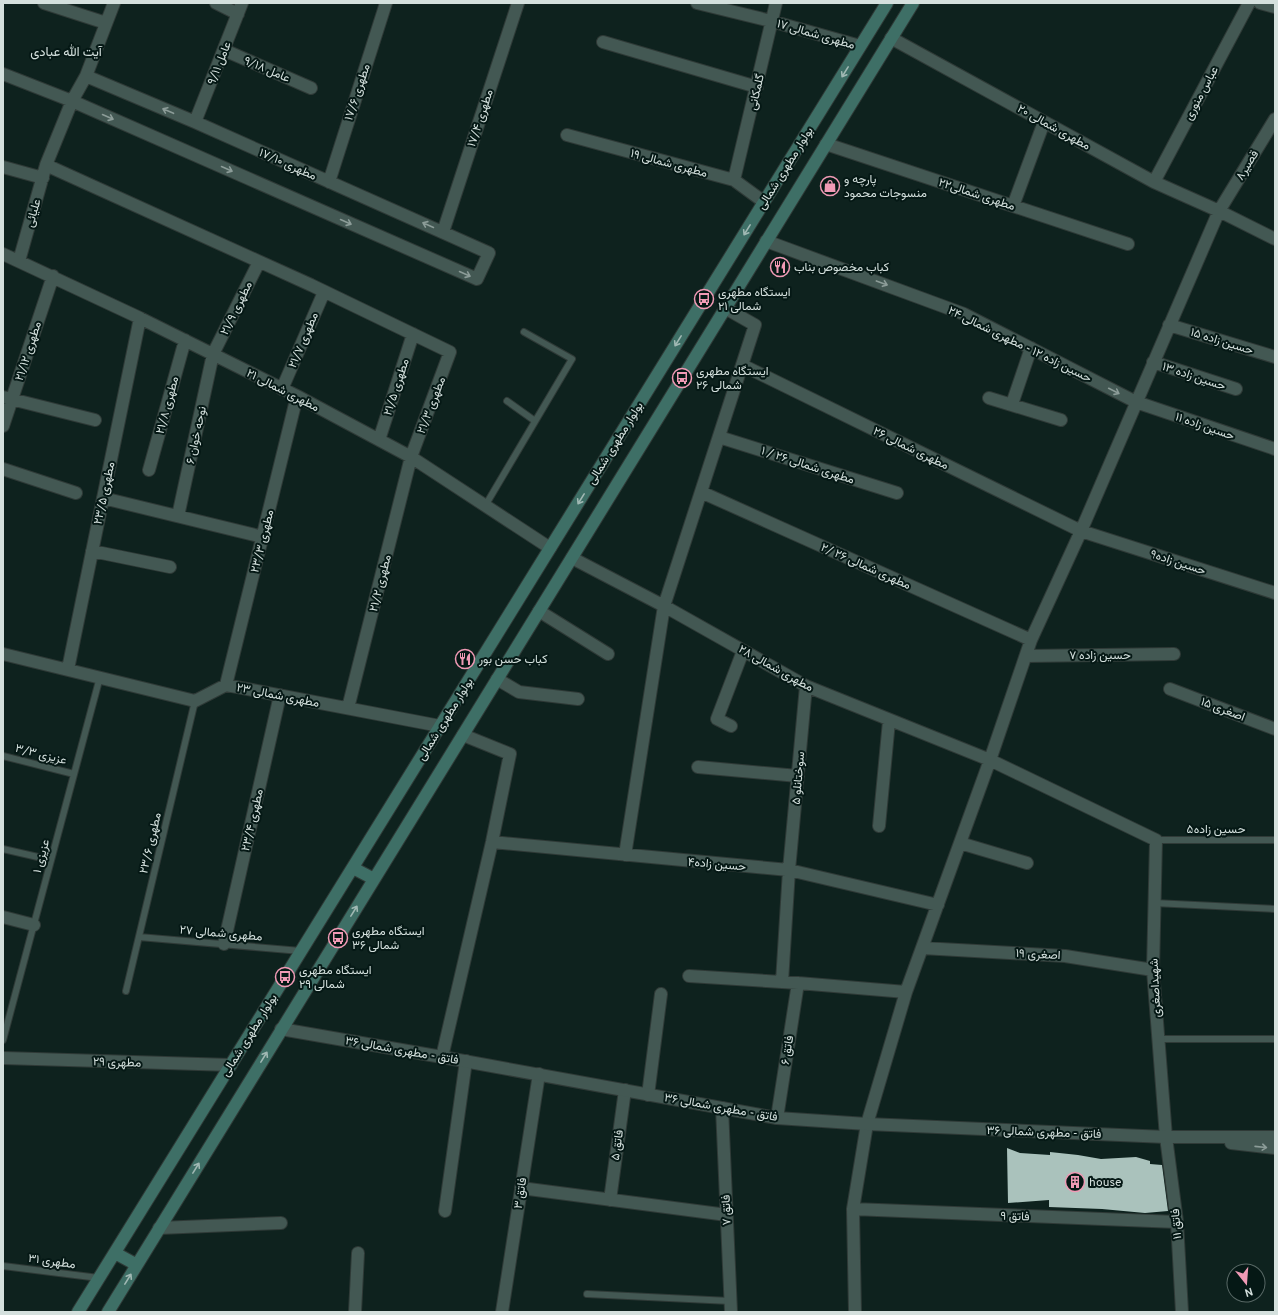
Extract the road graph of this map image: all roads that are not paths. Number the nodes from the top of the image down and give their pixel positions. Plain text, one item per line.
1 (44, 3) edge
2 (114, 3) edge
3 (216, 3) edge
4 (386, 3) edge
5 (518, 3) edge
6 (697, 3) edge
7 (776, 3) edge
8 (913, 3) edge
9 (1249, 3) edge
10 (1260, 3) edge
11 (885, 4) edge
12 (1275, 8) edge
13 (240, 9) edge
14 (771, 21) junction
15 (106, 23) junction
16 (891, 38) junction
17 (603, 42) dead end
18 (860, 46) junction
19 (224, 50) junction
20 (3, 74) edge
21 (86, 76) junction
22 (757, 87) junction
23 (311, 88) dead end
24 (72, 101) junction
25 (1275, 119) edge
26 (195, 122) junction
27 (1044, 122) junction
28 (567, 135) dead end
29 (826, 144) junction
30 (46, 164) junction
31 (3, 167) edge
32 (42, 178) junction
33 (734, 180) junction
34 (329, 182) junction
35 (1154, 182) junction
36 (764, 202) junction
37 (1013, 206) junction
38 (1219, 211) junction
39 (442, 232) junction
40 (1275, 239) edge
41 (766, 241) junction
42 (1128, 244) dead end
43 (3, 254) edge
44 (19, 260) junction
45 (259, 262) junction
46 (53, 276) junction
47 (324, 292) junction
48 (725, 308) junction
49 (140, 318) junction
50 (1169, 325) junction
51 (524, 332) dead end
52 (413, 334) junction
53 (185, 340) junction
54 (1031, 348) junction
55 (214, 354) junction
56 (1275, 356) edge
57 (1153, 362) junction
58 (742, 365) junction
59 (282, 389) junction
60 (1236, 389) dead end
61 (298, 396) junction
62 (8, 398) edge
63 (989, 398) dead end
64 (507, 401) dead end
65 (1136, 402) junction
66 (1012, 404) junction
67 (95, 420) dead end
68 (1062, 420) dead end
69 (535, 421) junction
70 (3, 426) edge
71 (719, 437) junction
72 (379, 440) junction
73 (1275, 449) edge
74 (411, 457) junction
75 (3, 469) edge
76 (149, 470) dead end
77 (701, 492) junction
78 (76, 493) dead end
79 (897, 493) dead end
80 (103, 498) junction
81 (485, 506) junction
82 (178, 516) junction
83 (1081, 531) junction
84 (263, 537) junction
85 (550, 548) junction
86 (92, 551) junction
87 (572, 558) junction
88 (170, 567) dead end
89 (1275, 593) edge
90 (664, 606) junction
91 (539, 611) junction
92 (1031, 640) junction
93 (743, 651) junction
94 (3, 654) edge
95 (608, 654) dead end
96 (1174, 654) dead end
97 (1026, 656) junction
98 (68, 669) junction
99 (100, 677) junction
100 (497, 679) junction
101 (226, 685) junction
102 (806, 686) junction
103 (1170, 689) dead end
104 (280, 695) junction
105 (578, 699) dead end
106 (195, 701) junction
107 (348, 708) junction
108 (890, 721) junction
109 (440, 726) junction
110 (731, 726) dead end
111 (1275, 729) edge
112 (462, 735) junction
113 (3, 756) edge
114 (990, 760) junction
115 (698, 767) dead end
116 (74, 774) junction
117 (798, 776) junction
118 (879, 826) dead end
119 (1156, 840) junction
120 (1275, 840) edge
121 (492, 842) junction
122 (960, 843) junction
123 (3, 849) edge
124 (625, 855) junction
125 (51, 860) junction
126 (1027, 863) dead end
127 (353, 868) junction
128 (789, 870) junction
129 (374, 879) junction
130 (1154, 903) junction
131 (938, 905) junction
132 (1275, 910) edge
133 (3, 917) edge
134 (34, 925) junction
135 (139, 937) junction
136 (224, 944) junction
137 (922, 948) junction
138 (301, 951) junction
139 (1153, 970) junction
140 (690, 976) dead end
141 (782, 982) junction
142 (798, 982) junction
143 (126, 992) dead end
144 (906, 992) junction
145 (661, 994) dead end
146 (281, 1029) junction
147 (1158, 1039) junction
148 (1275, 1039) edge
149 (3, 1040) edge
150 (442, 1057) junction
151 (3, 1058) edge
152 (466, 1061) junction
153 (230, 1065) junction
154 (539, 1074) junction
155 (625, 1090) junction
156 (648, 1094) junction
157 (722, 1108) junction
158 (777, 1118) junction
159 (867, 1124) junction
160 (1166, 1137) junction
161 (1275, 1137) edge
162 (1275, 1148) edge
163 (521, 1188) junction
164 (610, 1200) junction
165 (853, 1209) junction
166 (445, 1211) dead end
167 (727, 1215) junction
168 (1177, 1222) junction
169 (282, 1224) dead end
170 (159, 1228) junction
171 (115, 1253) junction
172 (358, 1253) dead end
173 (137, 1265) junction
174 (3, 1266) edge
175 (99, 1278) junction
176 (587, 1294) dead end
177 (730, 1306) edge
178 (78, 1312) edge
179 (108, 1312) edge
180 (355, 1312) edge
181 (502, 1312) edge
182 (855, 1312) edge
183 (1182, 1312) edge

1 - 15 street
2 - 15 street
3 - 13 street
4 - 34 street, مطهری ۱۷/۶
5 - 39 street, مطهری ۱۷/۴
6 - 14 street, مطهری شمالی ۱۷
7 - 14 street, گلمکانی
8 - 16 main road, بولوار مطهری شمالی
9 - 35 street, عباس منوری
10 - 12 street
11 - 18 main road, بولوار مطهری شمالی
13 - 19 street, عامل ۹/۱۱
14 - 18 street, مطهری شمالی ۱۷
14 - 22 street, گلمکانی
15 - 21 street
16 - 27 street, مطهری شمالی ۲۰
16 - 29 main road, بولوار مطهری شمالی
17 - 22 street
18 -> 36 main road, بولوار مطهری شمالی
19 - 23 street, عامل ۹/۱۸
19 - 26 street, عامل ۹/۱۱
20 - 24 street
21 - 24 street
26 -> 21 street, مطهری ۱۷/۱۰
22 - 33 street, گلمکانی
24 - 30 street
24 -> 39 street, مطهری ۱۷/۱۰
25 - 38 street, قصیر۸
26 - 34 street, مطهری ۱۷/۱۰
27 - 35 street, مطهری شمالی ۲۰
27 - 37 street
28 - 33 street, مطهری شمالی ۱۹
29 - 37 street, مطهری شمالی۲۲
29 - 41 main road, بولوار مطهری شمالی
30 - 32 street, علیائی
30 - 45 street
31 - 32 street
32 - 44 street, علیائی
33 - 36 street, مطهری شمالی ۱۹
39 -> 34 street, مطهری ۱۷/۱۰
35 - 38 street, مطهری شمالی ۲۰
36 -> 85 main road, بولوار مطهری شمالی
37 - 42 street, مطهری شمالی۲۲
38 - 40 street, مطهری شمالی ۲۰
38 - 50 street, قصیر۸
41 - 48 main road, بولوار مطهری شمالی
41 -> 54 street, حسین زاده ۱۲ - مطهری شمالی ۲۴
43 - 44 street, مطهری شمالی ۲۱
44 - 46 street, مطهری شمالی ۲۱
45 - 47 street
45 - 55 street, مطهری ۲۱/۹
46 - 49 street, مطهری شمالی ۲۱
46 - 62 street, مطهری ۲۱/۱۲
47 - 52 street
47 - 59 street, مطهری ۲۱/۷
48 - 58 street
48 - 87 main road, بولوار مطهری شمالی
49 - 53 street, مطهری شمالی ۲۱
49 - 80 street, مطهری ۲۳/۵
50 - 56 street, حسین زاده ۱۵
50 - 57 street, قصیر۸
51 - 69 lane
52 - 72 street, مطهری ۲۱/۵
52 - 74 street, مطهری ۲۱/۳
53 - 55 street, مطهری شمالی ۲۱
53 - 76 street, مطهری ۲۱/۸
54 -> 65 street, حسین زاده ۱۲ - مطهری شمالی ۲۴
54 - 66 street
55 - 59 street, مطهری شمالی ۲۱
55 - 82 street, نوحه خوان ۶
57 - 60 street, حسین زاده ۱۳
57 - 65 street, قصیر۸
58 - 71 street
58 - 83 street, مطهری شمالی ۲۶
59 - 61 street, مطهری شمالی ۲۱
61 - 72 street, مطهری شمالی ۲۱
61 - 84 street, مطهری ۲۳/۳
62 - 67 street
62 - 70 street, مطهری ۲۱/۱۲
63 - 66 street
64 - 69 lane
65 - 73 street, حسین زاده ۱۱
65 - 83 street, قصیر۸
66 - 68 street
69 - 81 lane
71 - 77 street
71 - 79 street, مطهری شمالی ۲۶ / ۱
72 - 74 street, مطهری شمالی ۲۱
74 - 81 street, مطهری شمالی ۲۱
74 - 107 street, مطهری ۲۱/۲
75 - 78 street
77 - 90 street
77 - 92 street, مطهری شمالی ۲۶ /۲
80 - 82 street
80 - 86 street, مطهری ۲۳/۵
81 - 85 street, مطهری شمالی ۲۱
82 - 84 street
83 - 89 street, حسین زاده۹
83 - 92 street, قصیر۸
84 - 101 street, مطهری ۲۳/۳
85 - 109 main road, بولوار مطهری شمالی
86 - 88 street
86 - 98 street, مطهری ۲۳/۵
87 - 90 street, مطهری شمالی ۲۸
87 - 91 main road, بولوار مطهری شمالی
90 - 93 street, مطهری شمالی ۲۸
90 - 124 street
91 - 95 street
91 - 100 main road, بولوار مطهری شمالی
92 - 97 street, قصیر۸
93 - 102 street, مطهری شمالی ۲۸
93 - 110 street
94 - 98 street
96 - 97 street, حسین زاده ۷
97 - 114 street, قصیر۸
98 - 99 street
99 - 106 street
99 - 116 lane, عزیزی ۱
100 - 105 street
100 - 112 main road, بولوار مطهری شمالی
101 - 104 street, مطهری شمالی ۲۳
101 - 106 street, مطهری شمالی ۲۳
102 - 108 street, مطهری شمالی ۲۸
102 - 117 street, سوختانلو ۵
103 - 111 street, اصغری ۱۵
104 - 107 street, مطهری شمالی ۲۳
104 - 136 street, مطهری ۲۳/۴
106 - 135 lane, مطهری ۲۳/۶
107 - 109 street, مطهری شمالی ۲۳
108 - 114 street, مطهری شمالی ۲۸
108 - 118 street
109 - 127 main road, بولوار مطهری شمالی
112 - 121 street
112 - 129 main road, بولوار مطهری شمالی
113 - 116 lane, عزیزی ۳/۳
114 - 119 street, مطهری شمالی ۲۸
114 - 122 street, قصیر۸
115 - 117 street
116 - 125 lane, عزیزی ۱
117 - 128 street, سوختانلو ۵
119 - 120 lane, حسین زاده۵
119 - 130 street, شهیداصغری
121 - 124 street, حسین زاده۴
121 - 150 street
122 - 126 street
122 - 131 street, قصیر۸
123 - 125 lane
124 - 128 street, حسین زاده۴
125 - 134 lane, عزیزی ۱
127 - 129 main road
127 - 138 main road, بولوار مطهری شمالی
128 - 131 street, حسین زاده۴
128 - 141 street, سوختانلو ۵
146 -> 129 main road, بولوار مطهری شمالی
130 - 132 lane
130 - 139 street, شهیداصغری
131 - 137 street, قصیر۸
133 - 134 street
134 - 149 lane, عزیزی ۱
135 - 136 lane, مطهری شمالی ۲۷
135 - 143 lane, مطهری ۲۳/۶
136 - 138 lane, مطهری شمالی ۲۷
137 - 139 street, اصغری ۱۹
137 - 144 street, قصیر۸
138 - 153 main road, بولوار مطهری شمالی
139 - 147 street, شهیداصغری
140 - 141 street
141 - 142 street
142 - 144 street
142 - 158 street, فاتق ۶
144 - 159 street, قصیر۸
145 - 156 street
146 - 150 street, فاتق - مطهری شمالی ۳۶
170 -> 146 main road, بولوار مطهری شمالی
147 - 148 lane
147 - 160 street, شهیداصغری
150 - 152 street, فاتق - مطهری شمالی ۳۶
151 - 153 street, مطهری ۲۹
152 - 154 street, فاتق - مطهری شمالی ۳۶
152 - 166 street
153 - 171 main road, بولوار مطهری شمالی
154 - 155 street, فاتق - مطهری شمالی ۳۶
154 - 163 street, فاتق ۳
155 - 156 street, فاتق - مطهری شمالی ۳۶
155 - 164 street, فاتق ۵
156 - 157 street, فاتق - مطهری شمالی ۳۶
157 - 158 street, فاتق - مطهری شمالی ۳۶
157 - 167 street, فاتق ۷
158 - 159 street, فاتق - مطهری شمالی ۳۶
159 - 160 street, فاتق - مطهری شمالی ۳۶
159 - 165 street
160 - 161 street
160 -> 162 street
160 - 168 street, فاتق ۱۱
163 - 164 street
163 - 181 street, فاتق ۳
164 - 167 street
165 - 168 street, فاتق ۹
165 - 182 street
167 - 177 street, فاتق ۷
168 - 183 street, فاتق ۱۱
169 - 170 street
170 - 173 main road, بولوار مطهری شمالی
171 - 173 main road
171 - 175 main road, بولوار مطهری شمالی
172 - 180 street
179 -> 173 main road, بولوار مطهری شمالی
174 - 175 lane, مطهری ۳۱
175 - 178 main road, بولوار مطهری شمالی
176 - 177 lane

